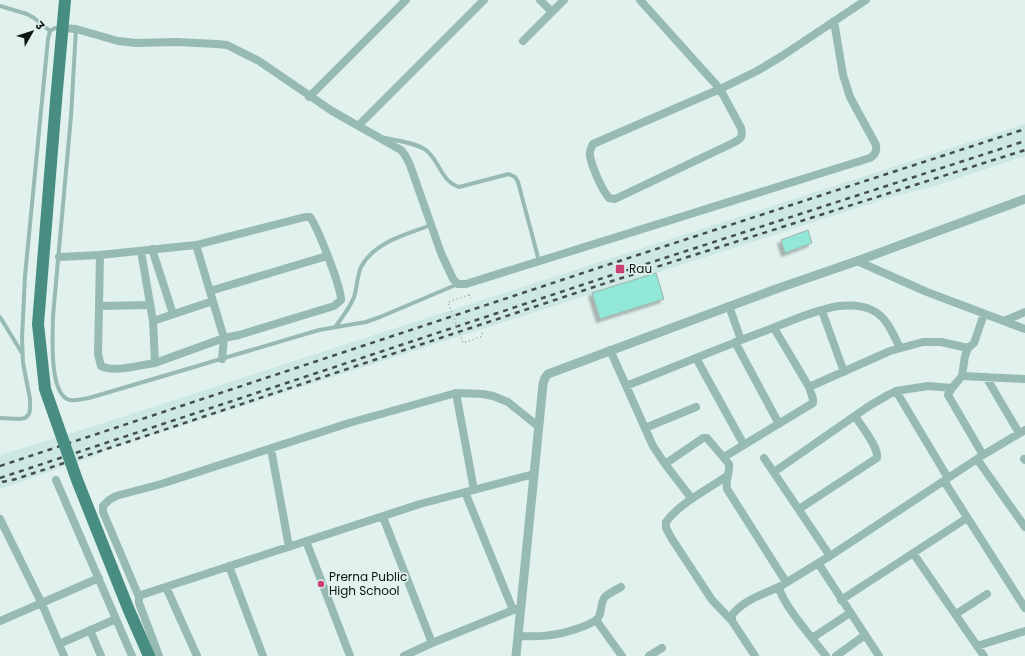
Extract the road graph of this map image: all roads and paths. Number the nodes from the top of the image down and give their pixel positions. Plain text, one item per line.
1 (65, 0) edge
2 (406, 0) edge
3 (484, 0) edge
4 (540, 0) edge
5 (564, 0) edge
6 (640, 0) edge
7 (866, 0) edge
8 (0, 6) edge
9 (552, 12) junction
10 (834, 21) junction
11 (62, 28) junction
12 (76, 29) junction
13 (50, 31) junction
14 (523, 41) dead end
15 (720, 89) junction
16 (309, 97) junction
17 (358, 126) junction
18 (375, 135) junction
19 (1025, 199) edge
20 (431, 225) junction
21 (196, 244) junction
22 (152, 249) junction
23 (141, 251) junction
24 (100, 255) junction
25 (327, 256) junction
26 (59, 257) junction
27 (539, 261) junction
28 (858, 261) junction
29 (458, 284) junction
30 (210, 291) junction
31 (471, 299) dead end
32 (213, 301) junction
33 (149, 305) junction
34 (99, 306) junction
35 (729, 306) junction
36 (822, 311) junction
37 (1025, 312) edge
38 (173, 314) junction
39 (984, 314) junction
40 (0, 317) edge
41 (153, 321) junction
42 (1004, 321) junction
43 (336, 326) junction
44 (774, 328) junction
45 (1025, 329) edge
46 (482, 333) dead end
47 (224, 338) junction
48 (738, 341) junction
49 (900, 348) junction
50 (968, 348) junction
51 (610, 350) junction
52 (22, 354) junction
53 (222, 358) junction
54 (696, 358) junction
55 (155, 363) junction
56 (844, 372) junction
57 (962, 376) junction
58 (986, 377) junction
59 (1025, 379) edge
60 (626, 386) junction
61 (809, 387) junction
62 (952, 388) junction
63 (896, 391) junction
64 (456, 393) junction
65 (696, 407) dead end
66 (855, 416) junction
67 (0, 418) edge
68 (779, 424) junction
69 (539, 427) junction
70 (645, 428) junction
71 (1022, 432) edge
72 (744, 445) junction
73 (271, 449) junction
74 (724, 457) junction
75 (980, 457) junction
76 (764, 458) dead end
77 (665, 464) junction
78 (774, 472) junction
79 (534, 474) junction
80 (727, 476) junction
81 (56, 480) dead end
82 (946, 480) junction
83 (474, 490) junction
84 (465, 492) junction
85 (692, 499) junction
86 (799, 509) junction
87 (383, 517) junction
88 (967, 518) junction
89 (0, 519) edge
90 (1025, 527) edge
91 (306, 541) junction
92 (289, 546) junction
93 (914, 553) junction
94 (830, 556) junction
95 (818, 563) junction
96 (229, 566) junction
97 (99, 578) junction
98 (786, 582) junction
99 (620, 586) dead end
100 (166, 587) junction
101 (778, 587) junction
102 (987, 594) dead end
103 (139, 597) junction
104 (841, 600) junction
105 (42, 604) junction
106 (1025, 608) edge
107 (517, 609) junction
108 (850, 613) junction
109 (956, 614) junction
110 (116, 619) junction
111 (596, 620) junction
112 (0, 621) edge
113 (732, 621) junction
114 (90, 630) junction
115 (1025, 631) edge
116 (864, 635) junction
117 (518, 636) junction
118 (812, 638) junction
119 (432, 643) junction
120 (59, 644) junction
121 (977, 646) junction
122 (662, 648) dead end
123 (64, 656) edge
124 (101, 656) edge
125 (132, 656) edge
126 (149, 656) edge
127 (159, 656) edge
128 (197, 656) edge
129 (263, 656) edge
130 (350, 656) edge
131 (404, 656) edge
132 (516, 656) edge
133 (622, 656) edge
134 (649, 656) edge
135 (755, 656) edge
136 (826, 656) edge
137 (836, 656) edge
138 (879, 656) edge
139 (984, 656) edge

1 - 11 main road
2 - 16 street
3 - 17 street
4 - 9 street
5 - 9 street
6 - 15 street
7 - 10 street
8 - 13 lane
9 - 14 street
10 - 15 street
10 - 27 street
11 - 12 street
11 - 13 lane
11 - 126 main road, bridge
12 - 16 street
12 - 26 lane
13 - 52 lane
15 - 15 street
16 - 17 street
17 - 18 street
18 - 20 street
18 - 27 lane
19 - 28 street
20 - 29 street
20 - 43 lane
21 - 22 street
21 - 25 street
21 - 30 street
22 - 23 street
22 - 38 street
23 - 24 street
23 - 33 street
24 - 26 street
24 - 34 street
25 - 30 street
25 - 47 street
26 - 53 lane
27 - 29 street
28 - 35 street
28 - 39 street
29 - 43 lane
30 - 32 street
31 - 46 path, bridge
32 - 38 street
32 - 47 street
33 - 34 street
33 - 41 street
34 - 55 street
35 - 48 street
35 - 51 street
36 - 44 street
36 - 49 street
36 - 56 street
37 - 42 street
38 - 41 street
39 - 42 street
39 - 50 street
40 - 52 lane
41 - 55 street
42 - 45 street
43 - 53 lane
44 - 48 street
44 - 61 street
47 - 53 street
47 - 55 street
48 - 54 street
48 - 68 street
49 - 50 street
49 - 56 street
50 - 57 street
51 - 60 street
51 - 69 street
52 - 67 lane
54 - 60 street
54 - 72 street
56 - 61 street
57 - 58 street
57 - 62 street
58 - 59 street
58 - 71 street
60 - 70 street
61 - 68 street
62 - 63 street
62 - 75 street
63 - 66 street
63 - 82 street
64 - 69 street
64 - 73 street
64 - 83 street
65 - 70 street
66 - 78 street
66 - 86 street
68 - 72 street
69 - 79 street
70 - 77 street
71 - 75 street
72 - 74 street
73 - 92 street
73 - 103 street
74 - 77 street
74 - 80 street
75 - 82 street
75 - 90 street
76 - 78 street
77 - 85 street
78 - 86 street
79 - 83 street
79 - 107 street
80 - 85 street
80 - 98 street
81 - 97 street
82 - 88 street
82 - 94 street
83 - 84 street
84 - 87 street
84 - 107 street
85 - 113 street
86 - 94 street
87 - 91 street
87 - 119 street
88 - 93 street
88 - 106 street
89 - 105 street
91 - 92 street
91 - 130 street
92 - 96 street
93 - 104 street
93 - 109 street
94 - 95 street
95 - 98 street
95 - 104 street
96 - 100 street
96 - 129 street
97 - 105 street
97 - 110 street
98 - 101 street
99 - 111 street
100 - 103 street
100 - 128 street
101 - 113 street
101 - 118 street
102 - 109 street
103 - 127 street
104 - 108 street
105 - 112 street
105 - 120 street
107 - 117 street
107 - 119 street
108 - 116 street
108 - 118 street
109 - 121 street
110 - 114 street
110 - 125 street
111 - 117 street
111 - 133 street
113 - 135 street
114 - 120 street
114 - 124 street
115 - 121 street
116 - 137 street
116 - 138 street
117 - 132 street
118 - 136 street
119 - 131 street
120 - 123 street
121 - 139 street
122 - 134 street

